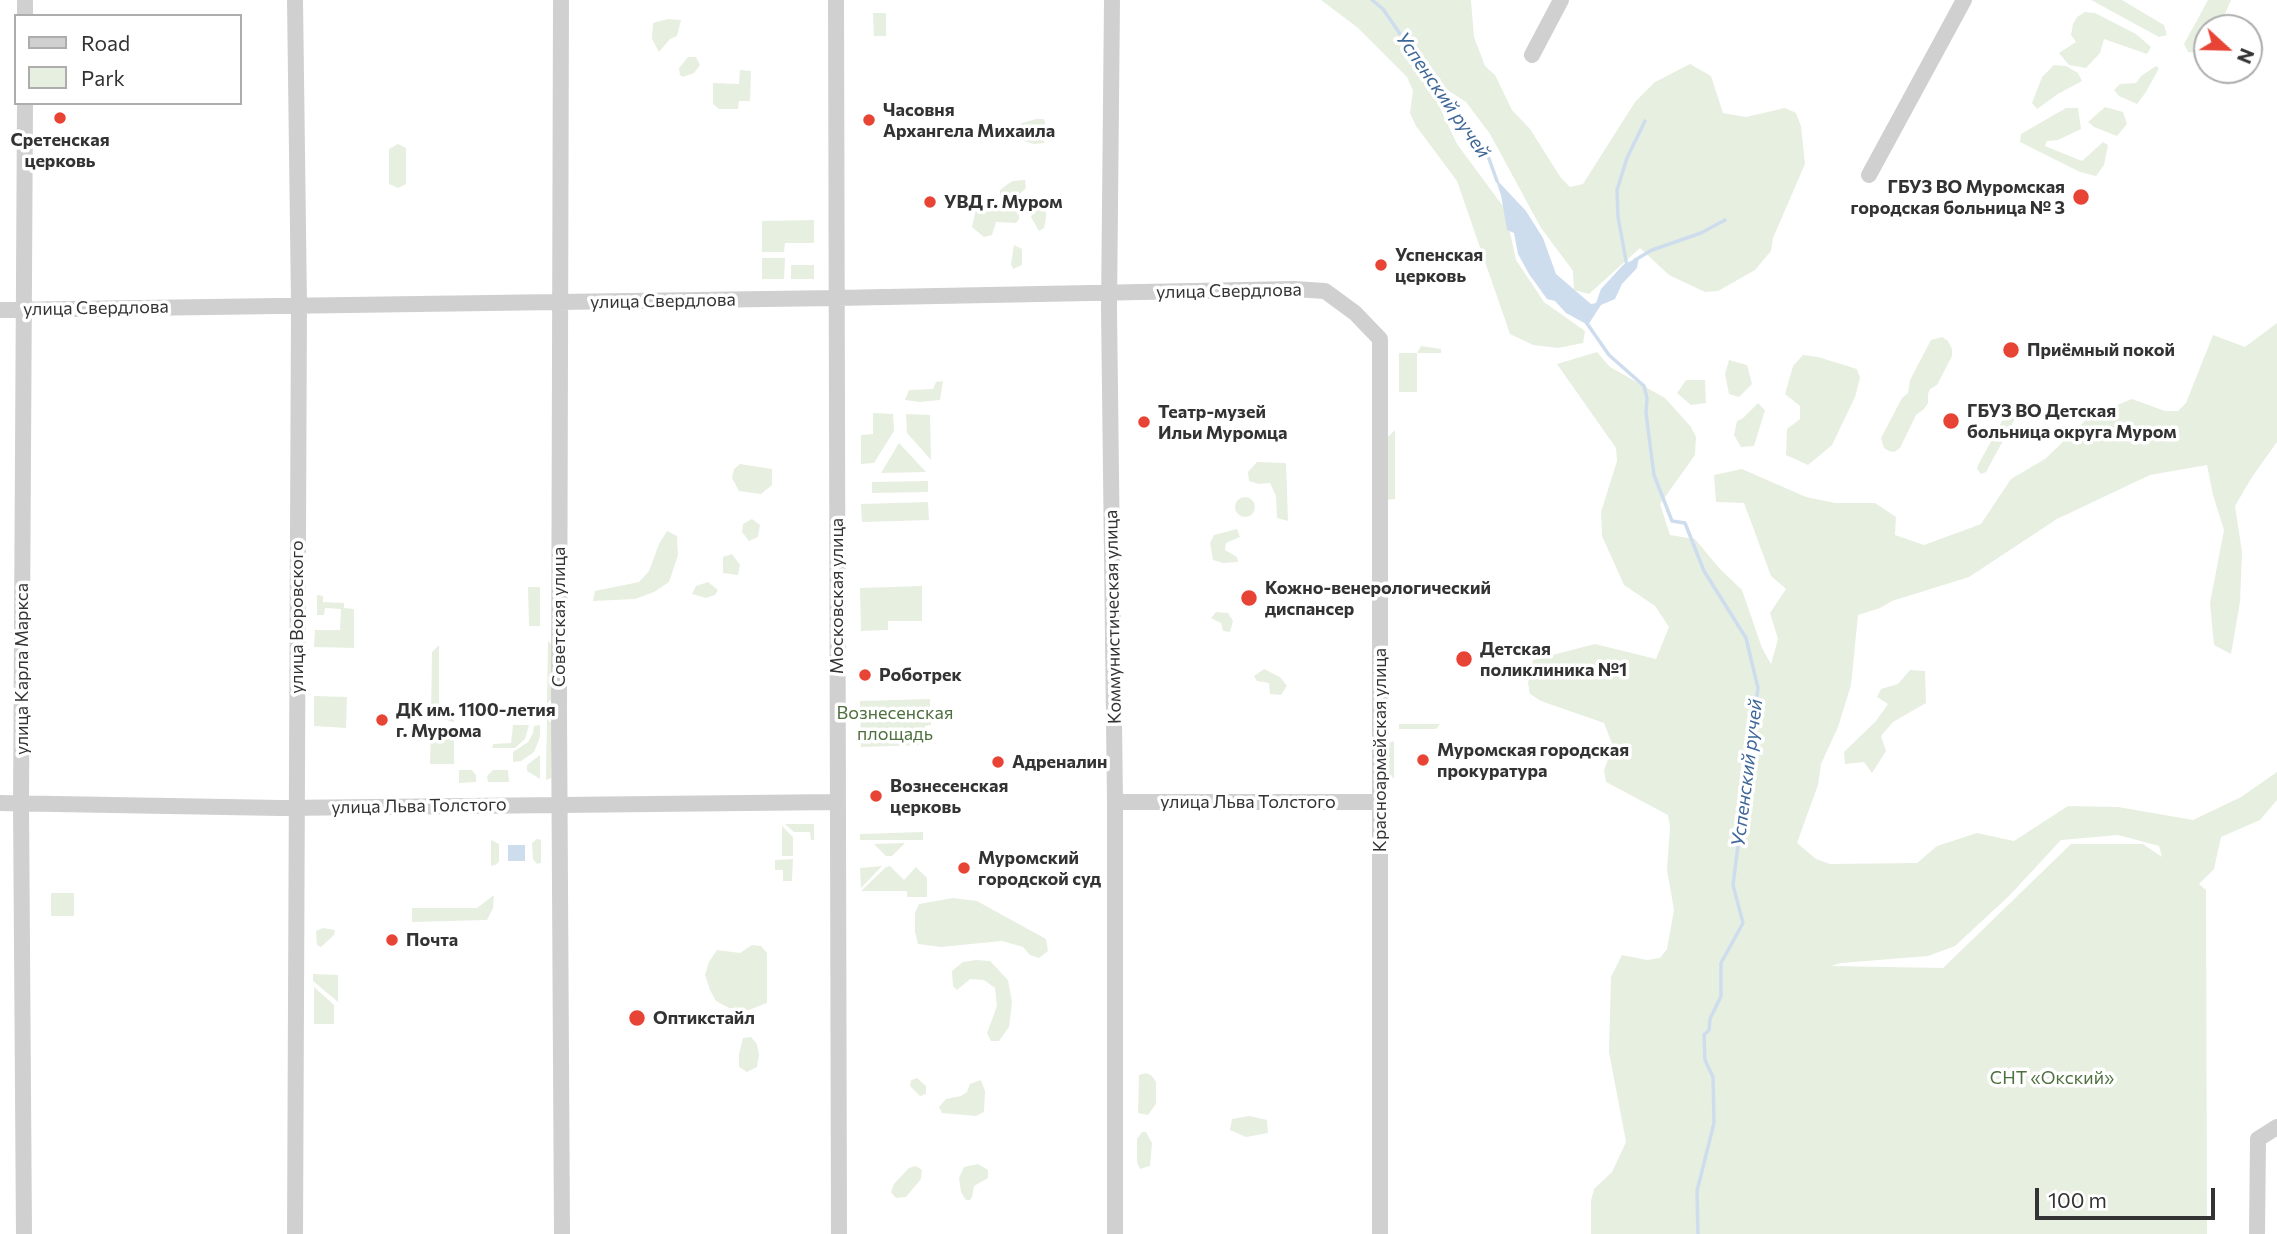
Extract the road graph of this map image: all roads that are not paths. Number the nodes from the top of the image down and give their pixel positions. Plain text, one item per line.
1 (295, 0) edge
2 (561, 0) edge
3 (836, 0) edge
4 (1112, 0) edge
5 (1561, 0) edge
6 (1964, 0) edge
7 (1532, 55) dead end
8 (25, 105) edge
9 (1870, 175) dead end
10 (1325, 291) joint
11 (1109, 293) junction
12 (836, 299) junction
13 (561, 302) junction
14 (299, 304) junction
15 (0, 310) edge
16 (24, 310) junction
17 (838, 802) junction
18 (1115, 802) junction
19 (1380, 802) junction
20 (0, 803) edge
21 (21, 803) junction
22 (560, 804) junction
23 (295, 808) junction
24 (2277, 1127) edge
25 (24, 1234) edge
26 (295, 1234) edge
27 (562, 1234) edge
28 (839, 1234) edge
29 (1115, 1234) edge
30 (1380, 1234) edge
31 (2257, 1234) edge

1 - 14 street, улица Воровского
2 - 13 street, Советская улица
3 - 12 street, Московская улица
4 - 11 street, Коммунистическая улица
5 - 7 street
6 - 9 street
8 - 16 street, улица Карла Маркса
10 - 11 street, улица Свердлова
10 - 19 street, Красноармейская улица
11 - 12 street, улица Свердлова
11 - 18 street, Коммунистическая улица
12 - 13 street, улица Свердлова
12 - 17 street, Московская улица
13 - 14 street, улица Свердлова
13 - 22 street, Советская улица
14 - 16 street, улица Свердлова
14 - 23 street, улица Воровского
15 - 16 street, улица Свердлова
16 - 21 street, улица Карла Маркса
17 - 22 street, улица Льва Толстого
17 - 28 street, Московская улица
18 - 19 street, улица Льва Толстого
18 - 29 street, Коммунистическая улица
19 - 30 street, Красноармейская улица
20 - 21 street, улица Льва Толстого
21 - 23 street, улица Льва Толстого
21 - 25 street, улица Карла Маркса
22 - 23 street, улица Льва Толстого
22 - 27 street, Советская улица
23 - 26 street, улица Воровского
24 - 31 street

